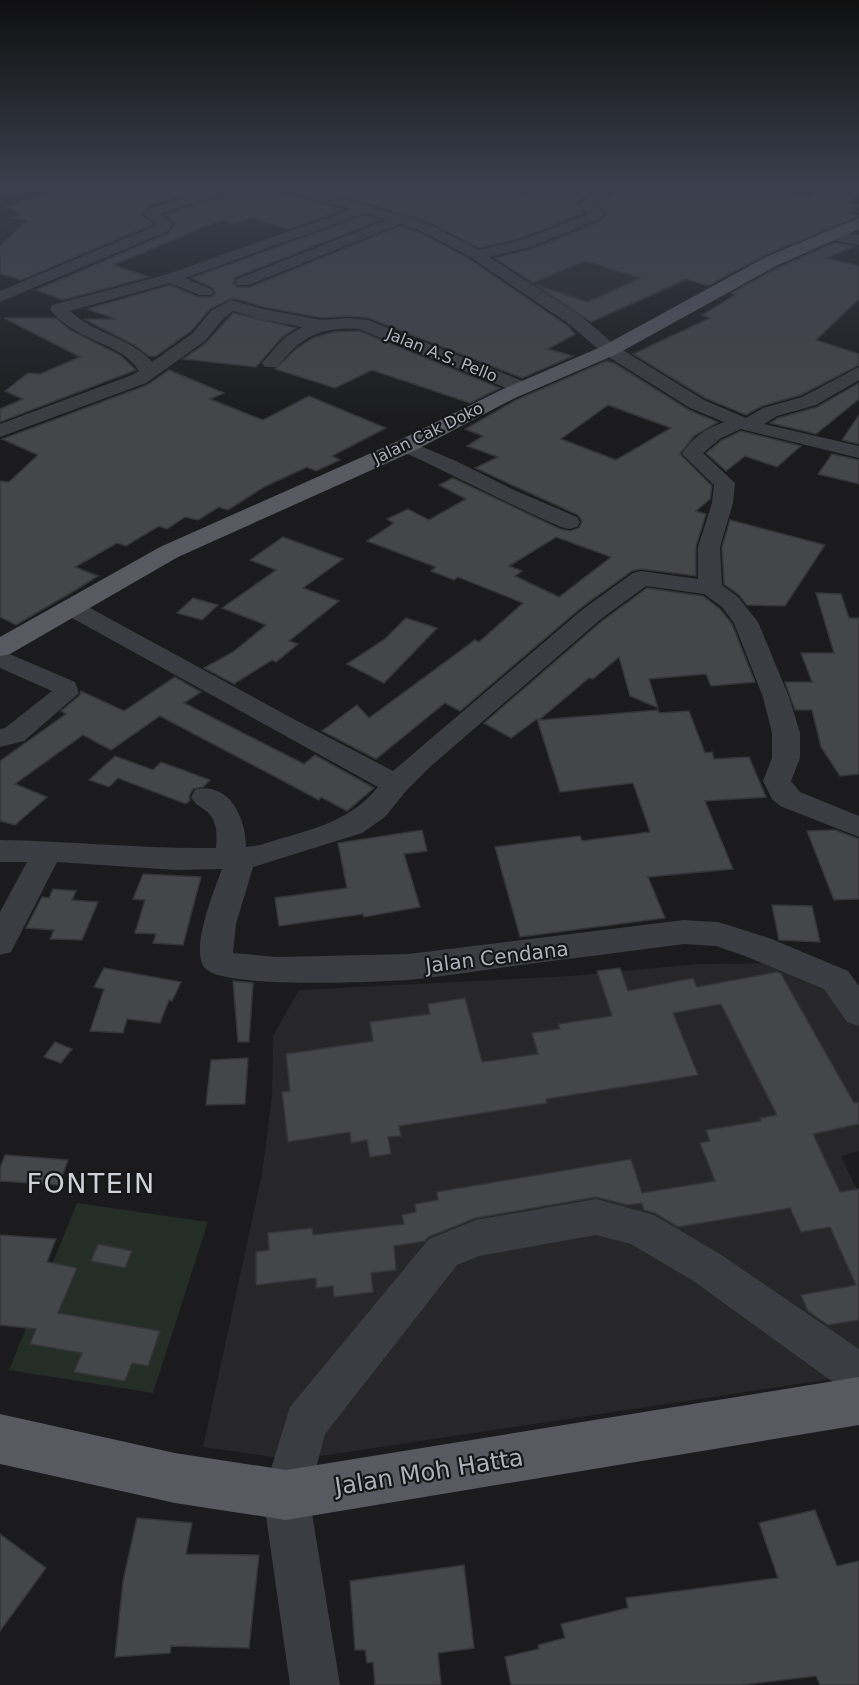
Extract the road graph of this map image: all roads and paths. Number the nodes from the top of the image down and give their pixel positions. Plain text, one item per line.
1 (79, 264) edge
2 (213, 264) edge
3 (241, 264) edge
4 (297, 264) edge
5 (489, 264) edge
6 (767, 264) edge
7 (273, 274) junction
8 (171, 278) junction
9 (243, 282) dead end
10 (205, 292) dead end
11 (0, 297) edge
12 (0, 304) edge
13 (19, 305) dead end
14 (38, 306) dead end
15 (58, 309) junction
16 (321, 325) junction
17 (610, 350) junction
18 (271, 363) dead end
19 (149, 372) junction
20 (859, 372) edge
21 (523, 388) junction
22 (745, 424) junction
23 (0, 431) edge
24 (406, 446) junction
25 (859, 452) edge
26 (569, 522) dead end
27 (711, 588) junction
28 (72, 608) junction
29 (0, 648) edge
30 (0, 658) edge
31 (0, 738) edge
32 (396, 784) junction
33 (205, 797) dead end
34 (859, 827) edge
35 (0, 852) edge
36 (47, 852) junction
37 (236, 858) junction
38 (0, 943) edge
39 (859, 1012) edge
40 (859, 1375) edge
41 (859, 1401) edge
42 (0, 1439) edge
43 (286, 1495) junction
44 (315, 1685) edge

1 - 11 street
2 - 8 street
3 - 7 street
4 - 7 street
5 - 17 street
6 - 17 main road, Jalan Cak Doko
7 - 9 street
8 - 10 street
8 - 15 street
12 - 13 street
14 - 15 street
15 - 19 street
16 - 18 street
16 - 19 street
16 - 21 street, Jalan A.S. Pello
17 - 21 main road, Jalan Cak Doko
17 - 22 street
19 - 23 street
20 - 22 street
21 - 24 main road, Jalan Cak Doko
22 - 25 street
22 - 27 street
24 - 26 street
24 - 28 main road, Jalan Cak Doko
27 - 32 street
27 - 34 street
28 - 29 main road, Jalan Cak Doko
28 - 32 street
30 - 31 street
32 - 37 street
33 - 37 street
35 - 36 street
36 - 37 street
36 - 38 street
37 - 39 street, Jalan Cendana
40 - 43 street
41 - 43 main road, Jalan Moh Hatta
42 - 43 main road, Jalan Moh Hatta
43 - 44 street

